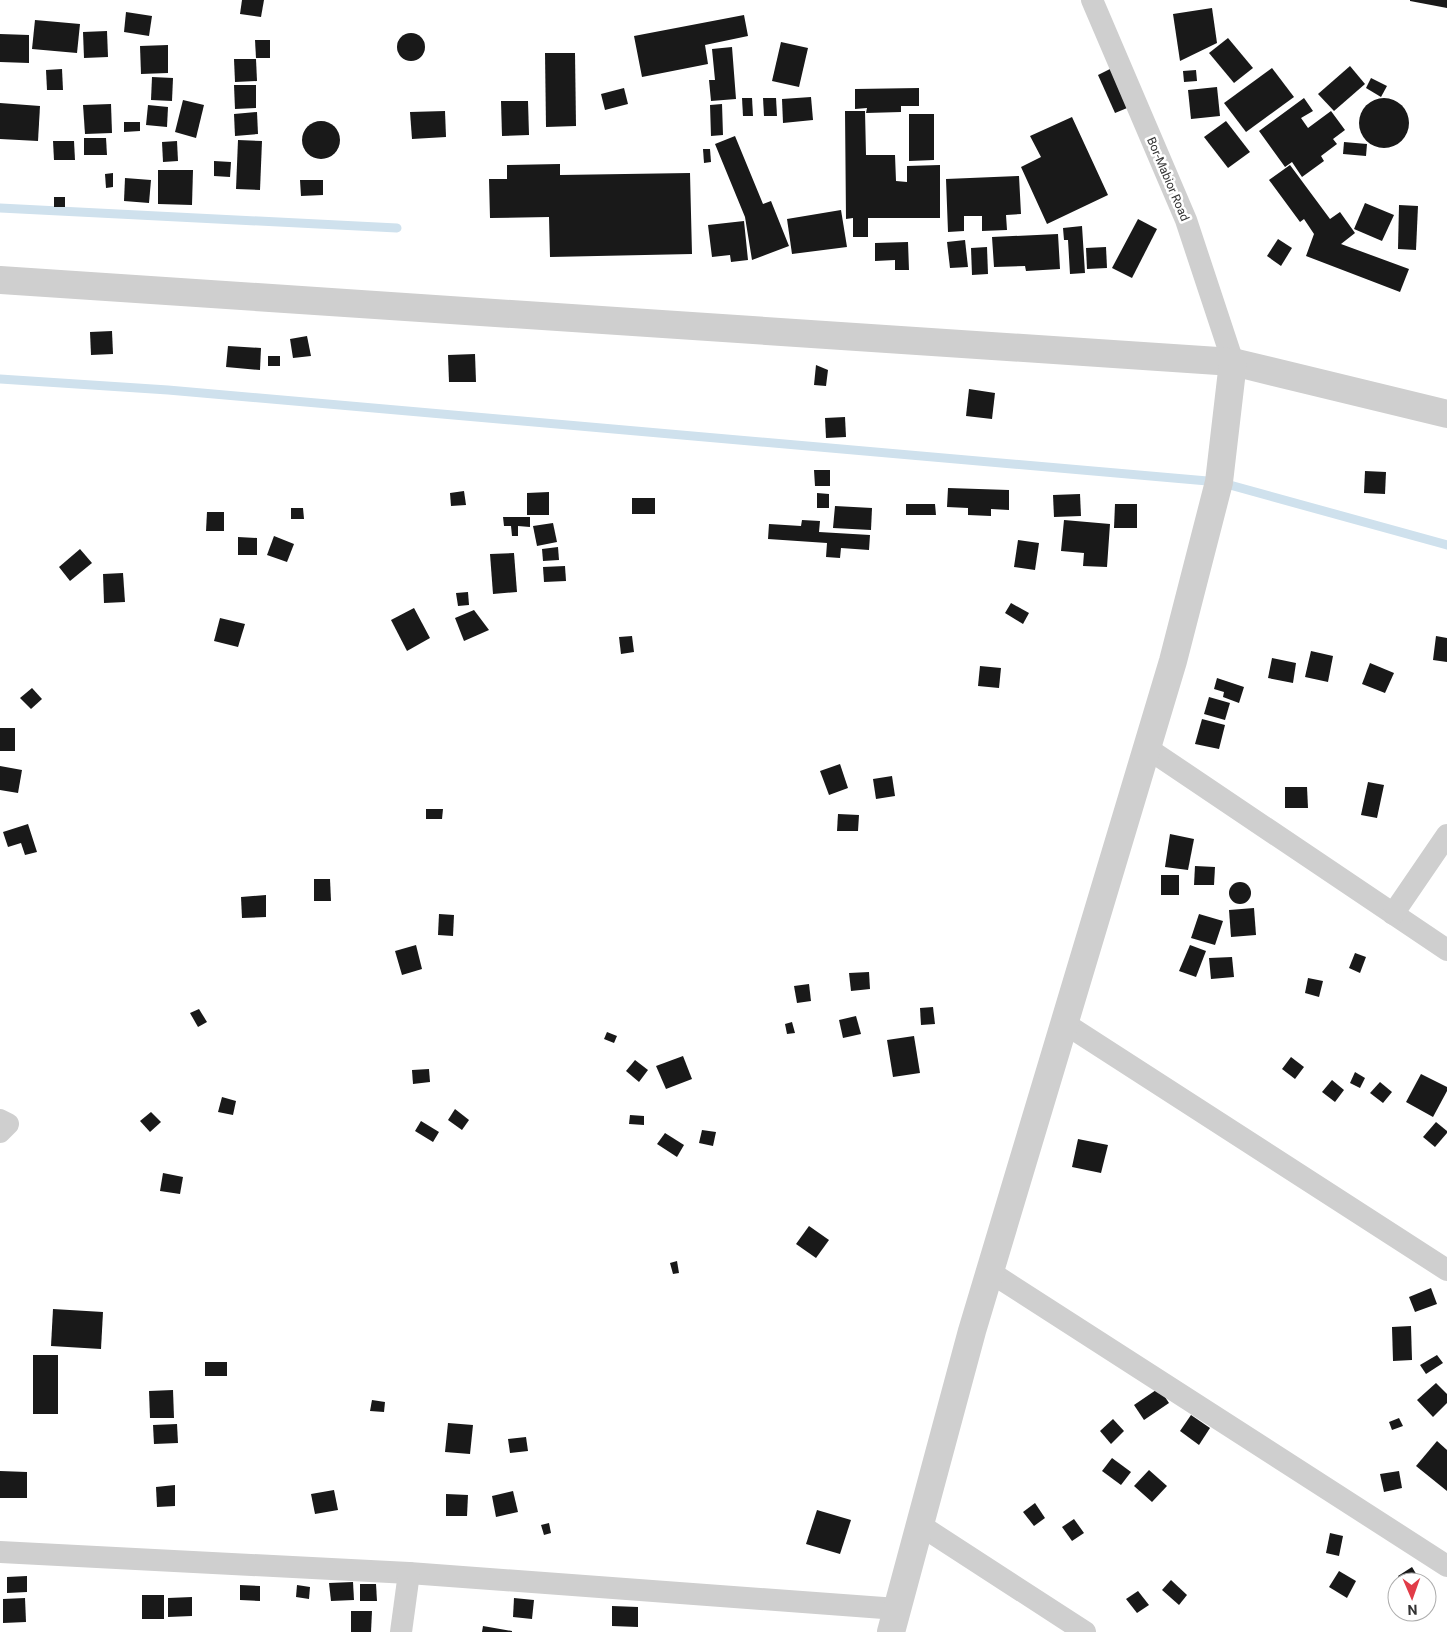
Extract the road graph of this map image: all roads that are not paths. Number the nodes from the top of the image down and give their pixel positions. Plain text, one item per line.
1 (1092, 0) edge
2 (0, 280) edge
3 (1233, 362) junction
4 (1447, 414) edge
5 (1147, 748) junction
6 (1447, 835) edge
7 (1393, 914) junction
8 (1447, 950) edge
9 (1064, 1023) junction
10 (0, 1120) edge
11 (0, 1132) edge
12 (1447, 1270) edge
13 (990, 1272) junction
14 (920, 1525) junction
15 (0, 1552) edge
16 (1447, 1566) edge
17 (409, 1572) junction
18 (894, 1620) edge
19 (401, 1632) edge
20 (1085, 1632) edge

1 - 3 street, Bor-Mabior Road
2 - 3 street
3 - 4 street
3 - 5 street
5 - 7 street
5 - 9 street
6 - 7 street
7 - 8 street
9 - 12 street
9 - 13 street
10 - 11 street
13 - 14 street
13 - 16 street
14 - 18 street
14 - 20 street
15 - 17 street
17 - 18 street
17 - 19 street

